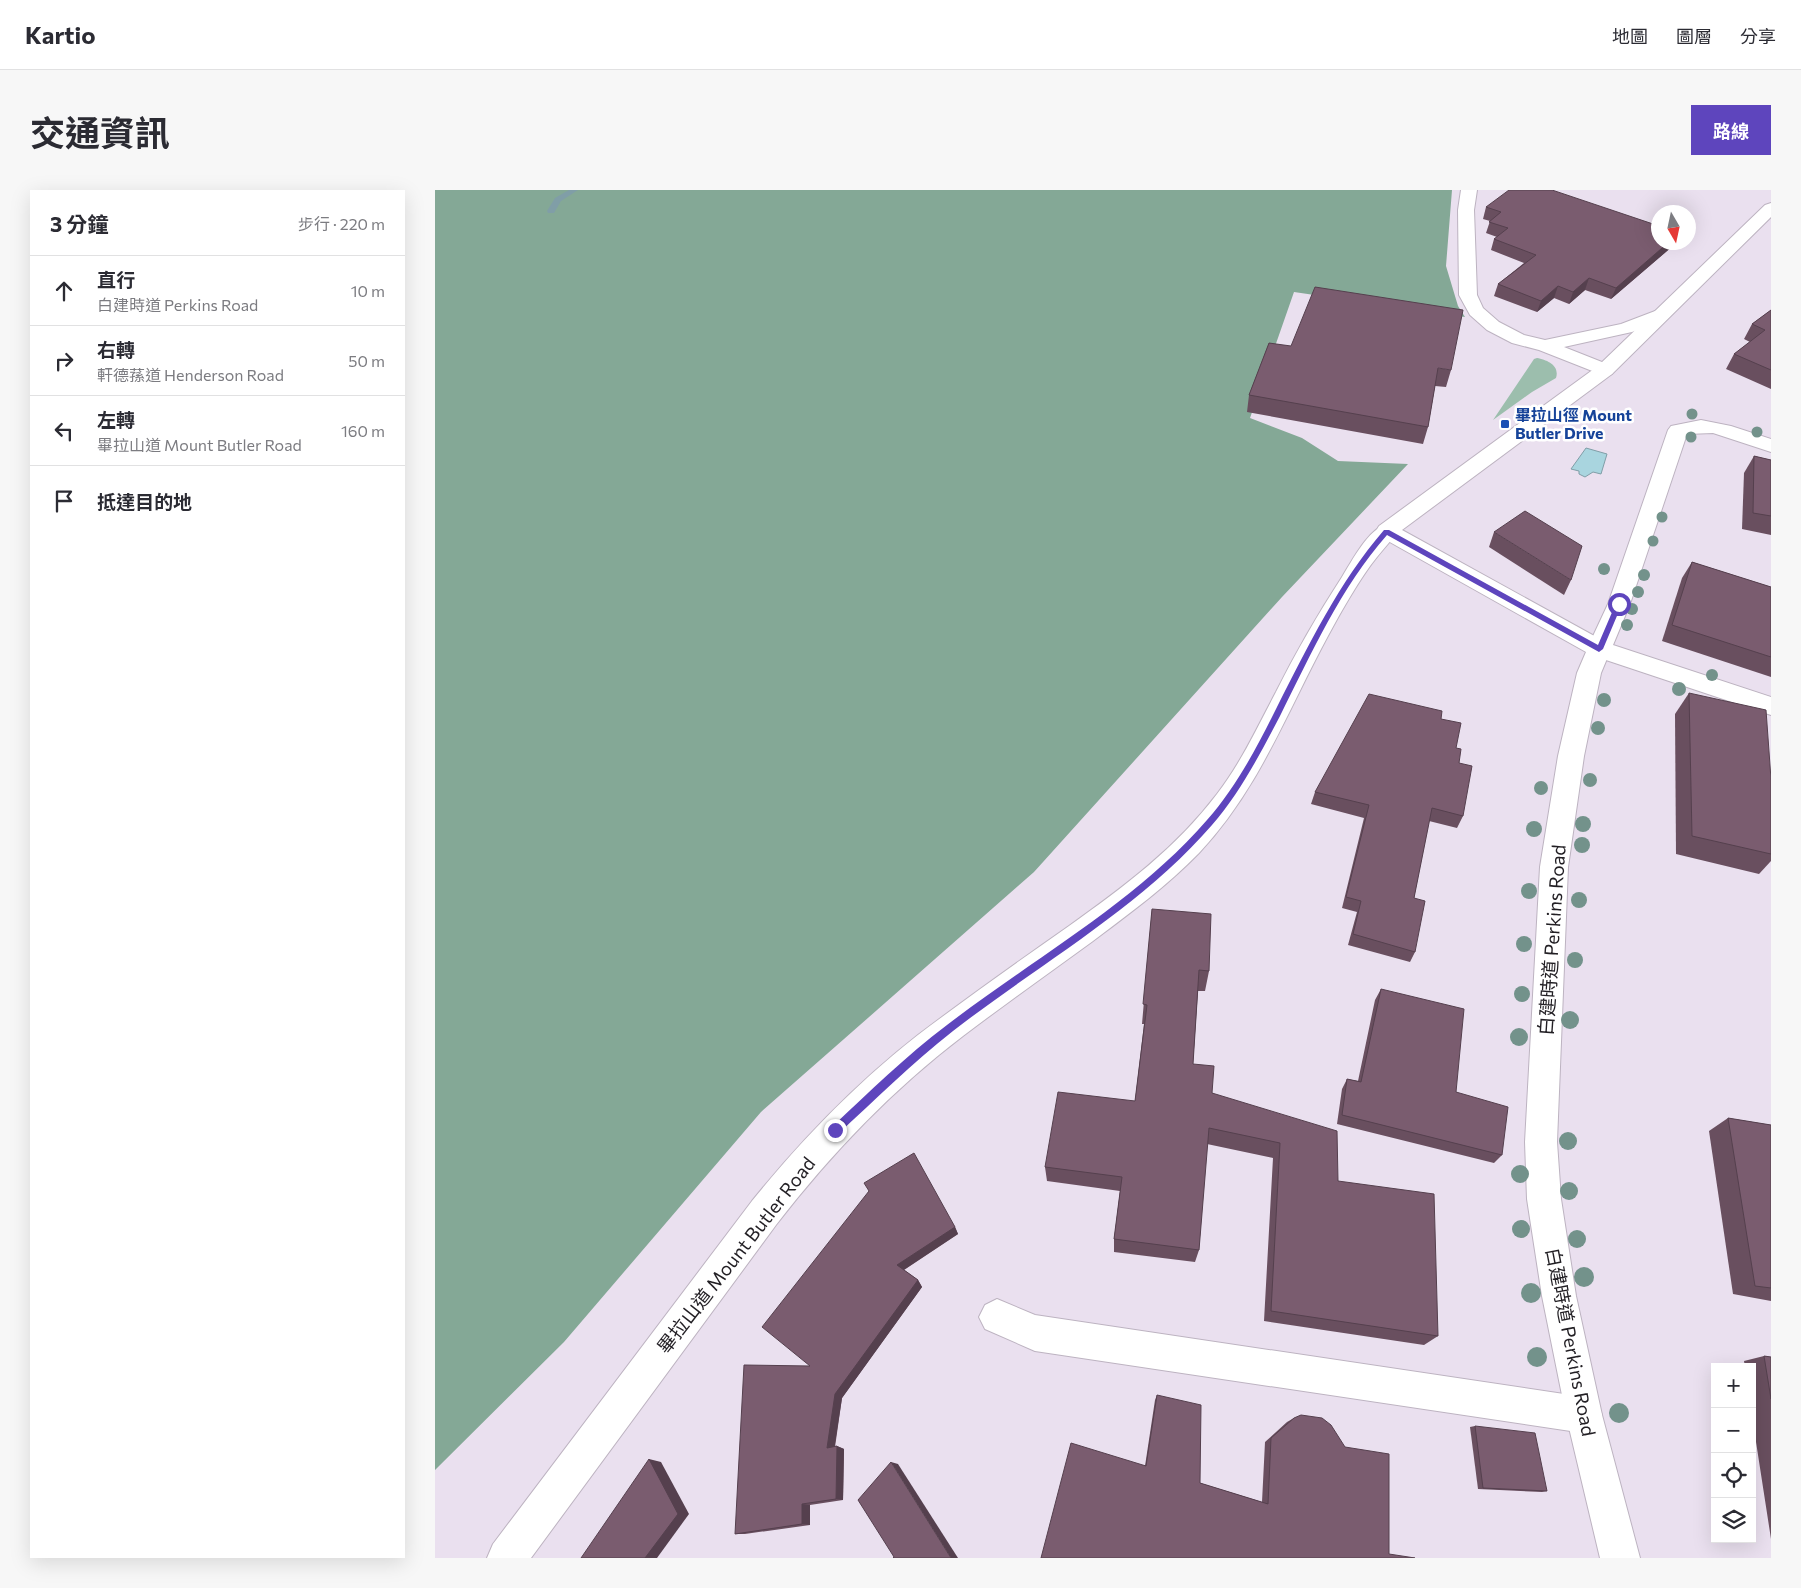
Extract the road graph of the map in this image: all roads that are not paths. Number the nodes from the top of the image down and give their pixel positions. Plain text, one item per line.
1 (1469, 190) edge
2 (1771, 208) edge
3 (1663, 313) junction
4 (1545, 346) junction
5 (1605, 370) junction
6 (1771, 446) edge
7 (1387, 532) junction
8 (1599, 649) junction
9 (1771, 706) edge
10 (997, 1317) dead end
11 (1584, 1415) junction
12 (507, 1558) edge
13 (1620, 1558) edge

1 - 4 street
2 - 3 street, 畢拉山道 Mount Butler Road
3 - 4 street
3 - 5 street, 畢拉山道 Mount Butler Road
4 - 5 street
5 - 7 street, 畢拉山道 Mount Butler Road
6 - 8 street, 白建時道 Perkins Road
7 - 8 street
7 - 12 street, 畢拉山道 Mount Butler Road
8 - 9 street
8 - 11 street, 白建時道 Perkins Road
10 - 11 street
11 - 13 street, 白建時道 Perkins Road

